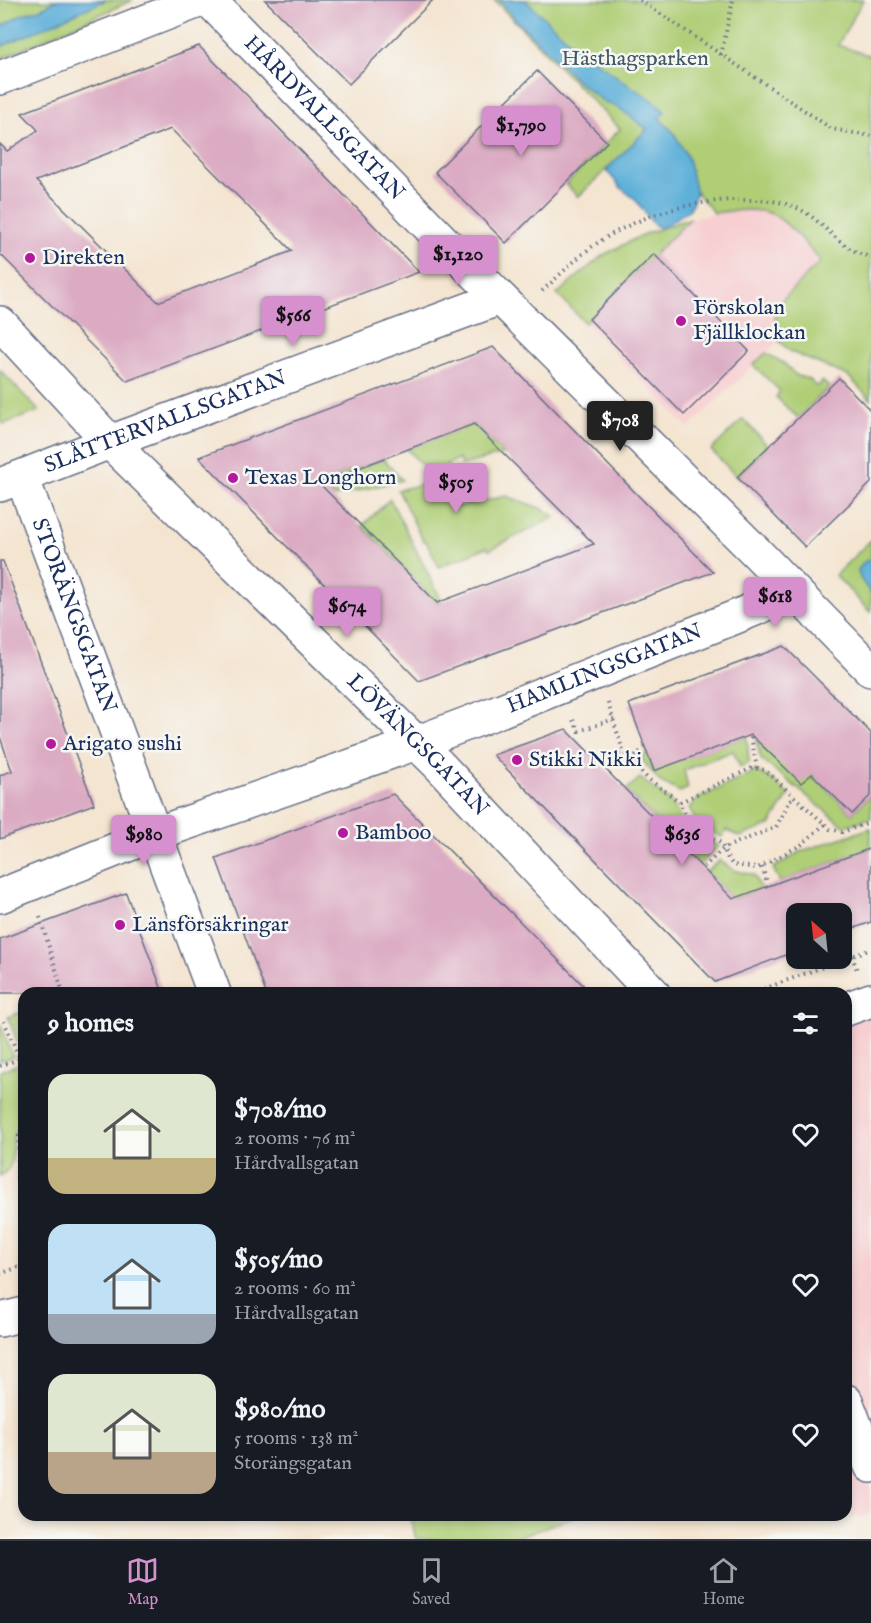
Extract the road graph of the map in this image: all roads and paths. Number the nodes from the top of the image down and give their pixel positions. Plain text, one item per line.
1 (201, 0) edge
2 (209, 0) edge
3 (640, 0) edge
4 (733, 0) edge
5 (721, 55) junction
6 (0, 78) edge
7 (871, 136) edge
8 (871, 256) edge
9 (509, 306) junction
10 (0, 323) edge
11 (110, 442) junction
12 (11, 481) edge
13 (791, 589) junction
14 (871, 670) edge
15 (608, 702) dead end
16 (571, 716) dead end
17 (614, 719) junction
18 (751, 737) dead end
19 (417, 742) junction
20 (644, 748) dead end
21 (624, 751) junction
22 (631, 761) junction
23 (604, 764) dead end
24 (757, 768) junction
25 (793, 795) junction
26 (680, 802) junction
27 (871, 822) edge
28 (825, 824) junction
29 (155, 834) junction
30 (724, 848) junction
31 (704, 867) dead end
32 (762, 867) junction
33 (768, 884) dead end
34 (0, 896) edge
35 (50, 947) dead end
36 (871, 949) edge
37 (61, 987) edge
38 (212, 987) edge
39 (646, 987) edge
40 (769, 987) edge
41 (871, 1000) edge
42 (852, 1007) edge
43 (4, 1021) dead end
44 (18, 1050) edge
45 (18, 1059) edge
46 (0, 1066) edge
47 (18, 1158) edge
48 (18, 1183) edge
49 (18, 1267) edge
50 (0, 1274) edge
51 (18, 1316) edge
52 (0, 1320) edge
53 (852, 1417) edge
54 (871, 1466) edge

1 - 6 street
2 - 9 street, HÅRDVALLSGATAN
3 - 5 path
4 - 5 path
5 - 7 path
8 - 9 path
9 - 11 street, SLÅTTERVALLSGATAN
9 - 13 street, HÅRDVALLSGATAN
10 - 11 street, LÖVÄNGSGATAN
11 - 12 street, SLÅTTERVALLSGATAN
11 - 19 street, LÖVÄNGSGATAN
12 - 29 street, STORÄNGSGATAN
13 - 14 street, HÅRDVALLSGATAN
13 - 19 street, HAMLINGSGATAN
15 - 17 path
16 - 17 path
17 - 21 path
18 - 24 path
19 - 29 street, HAMLINGSGATAN
19 - 39 street, LÖVÄNGSGATAN
20 - 22 path
21 - 22 path
21 - 23 path
22 - 26 path
24 - 25 path
24 - 26 path
25 - 28 path
25 - 30 path
26 - 30 path
27 - 28 path
28 - 32 path
29 - 34 street, HAMLINGSGATAN
29 - 38 street, STORÄNGSGATAN
30 - 31 path
30 - 32 path
32 - 33 path
35 - 37 path
36 - 40 path
41 - 42 street
43 - 44 path
45 - 46 path
47 - 48 path
49 - 50 path
51 - 52 street
53 - 54 street

